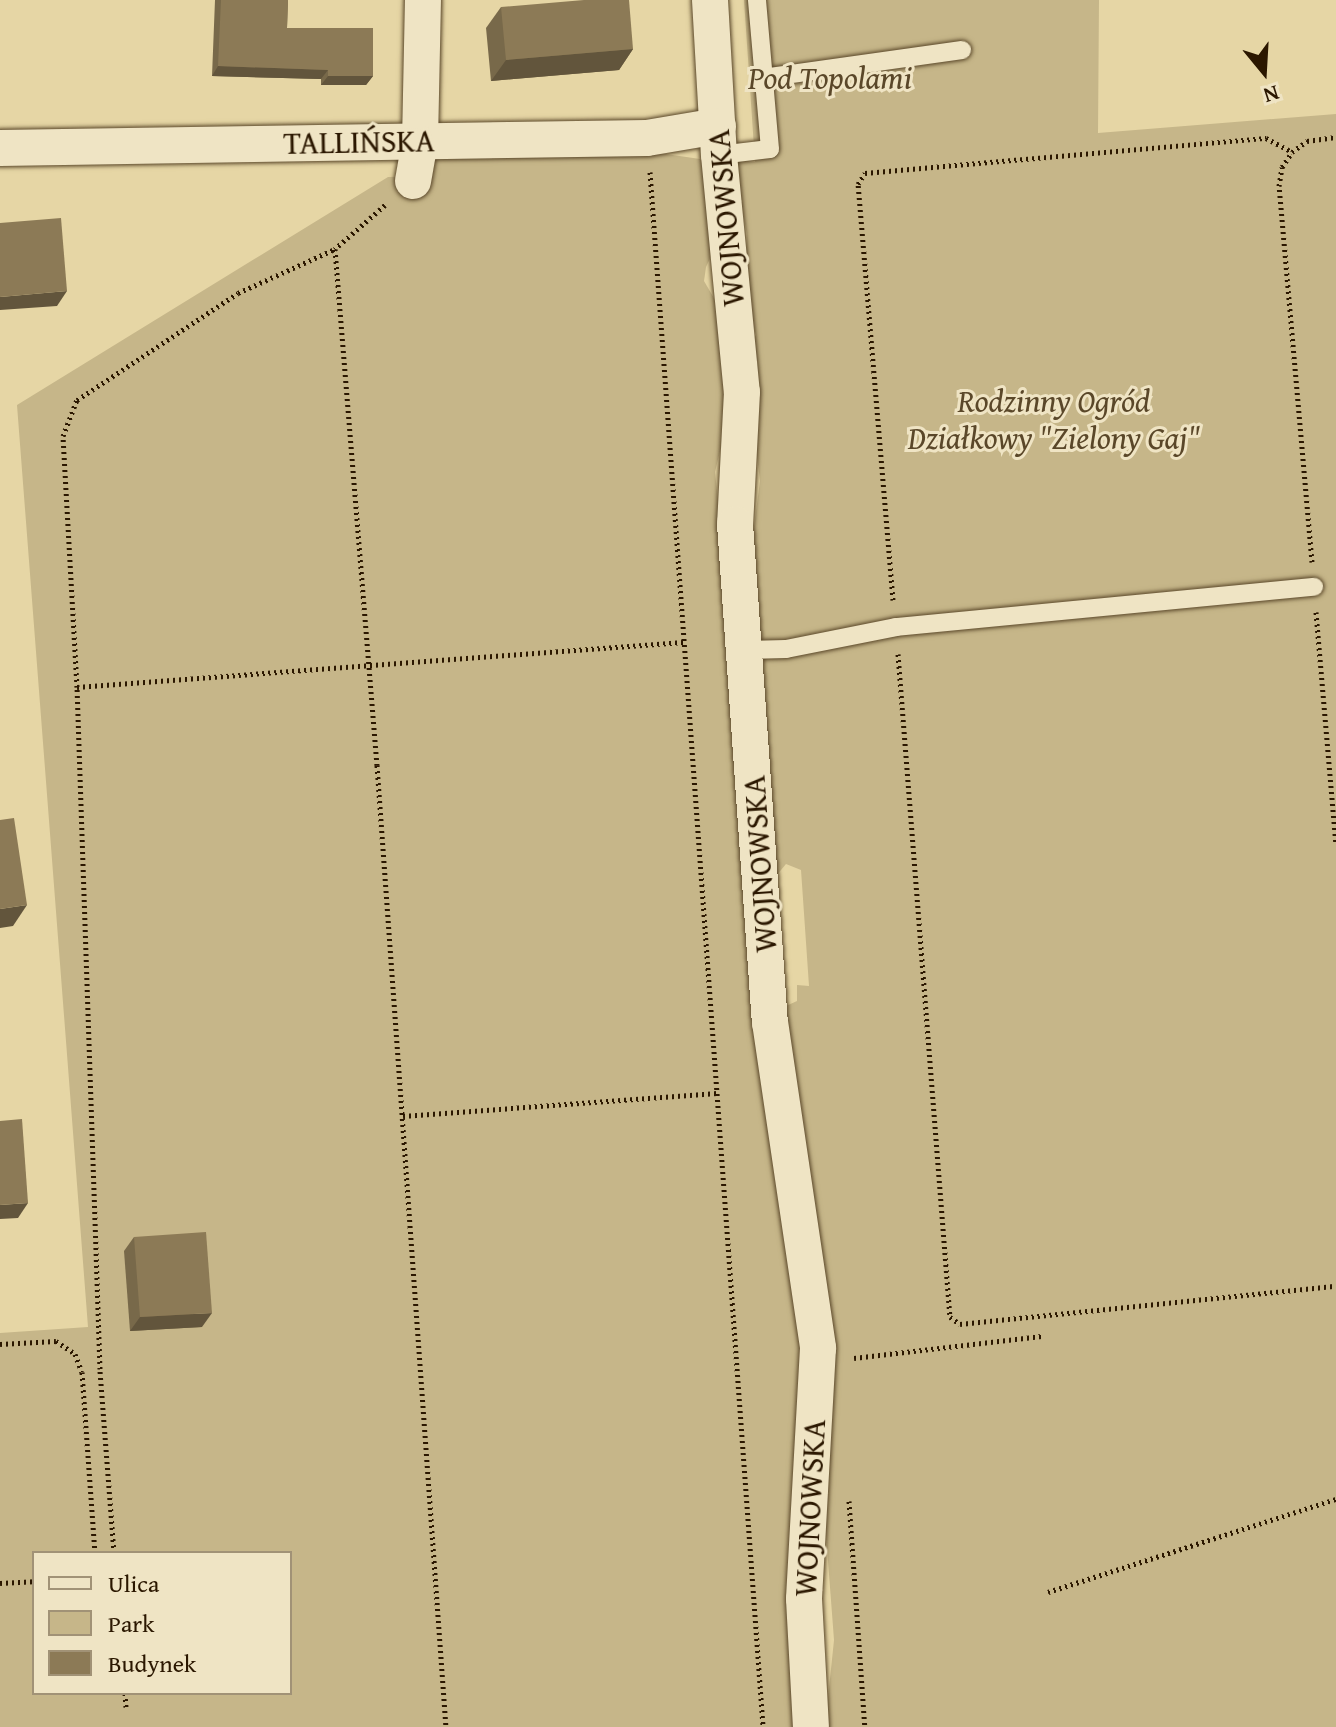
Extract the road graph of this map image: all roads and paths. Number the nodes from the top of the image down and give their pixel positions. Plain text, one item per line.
1 (423, 0) edge
2 (710, 0) edge
3 (757, 0) edge
4 (962, 50) dead end
5 (763, 78) junction
6 (1336, 137) edge
7 (647, 138) junction
8 (719, 141) junction
9 (420, 142) junction
10 (0, 148) edge
11 (1292, 152) junction
12 (413, 181) joint
13 (335, 249) junction
14 (1314, 587) junction
15 (896, 627) junction
16 (683, 642) junction
17 (746, 650) junction
18 (368, 663) junction
19 (77, 687) junction
20 (1336, 844) edge
21 (717, 1093) junction
22 (403, 1116) junction
23 (1336, 1286) edge
24 (1042, 1336) dead end
25 (0, 1344) edge
26 (841, 1360) dead end
27 (849, 1494) dead end
28 (1336, 1499) edge
29 (95, 1551) edge
30 (114, 1551) edge
31 (32, 1581) edge
32 (0, 1583) edge
33 (1048, 1592) dead end
34 (125, 1695) edge
35 (126, 1707) dead end
36 (446, 1727) edge
37 (763, 1727) edge
38 (811, 1727) edge
39 (865, 1727) edge

1 - 9 street
2 - 8 street, WOJNOWSKA
3 - 5 lane
4 - 5 lane
5 - 8 lane
6 - 11 path
7 - 8 street, TALLIŃSKA
7 - 9 street, TALLIŃSKA
7 - 16 path
8 - 17 street, WOJNOWSKA
9 - 10 street, TALLIŃSKA
9 - 12 street
11 - 14 path
11 - 15 path
12 - 13 path
13 - 18 path
13 - 19 path
14 - 15 lane
14 - 20 path
15 - 17 lane
15 - 23 path
16 - 18 path
16 - 21 path
17 - 38 street, WOJNOWSKA
18 - 19 path
18 - 22 path
19 - 30 path
21 - 22 path
21 - 37 path
22 - 36 path
24 - 26 path
25 - 29 path
27 - 39 path
28 - 33 path
31 - 32 path
34 - 35 path

